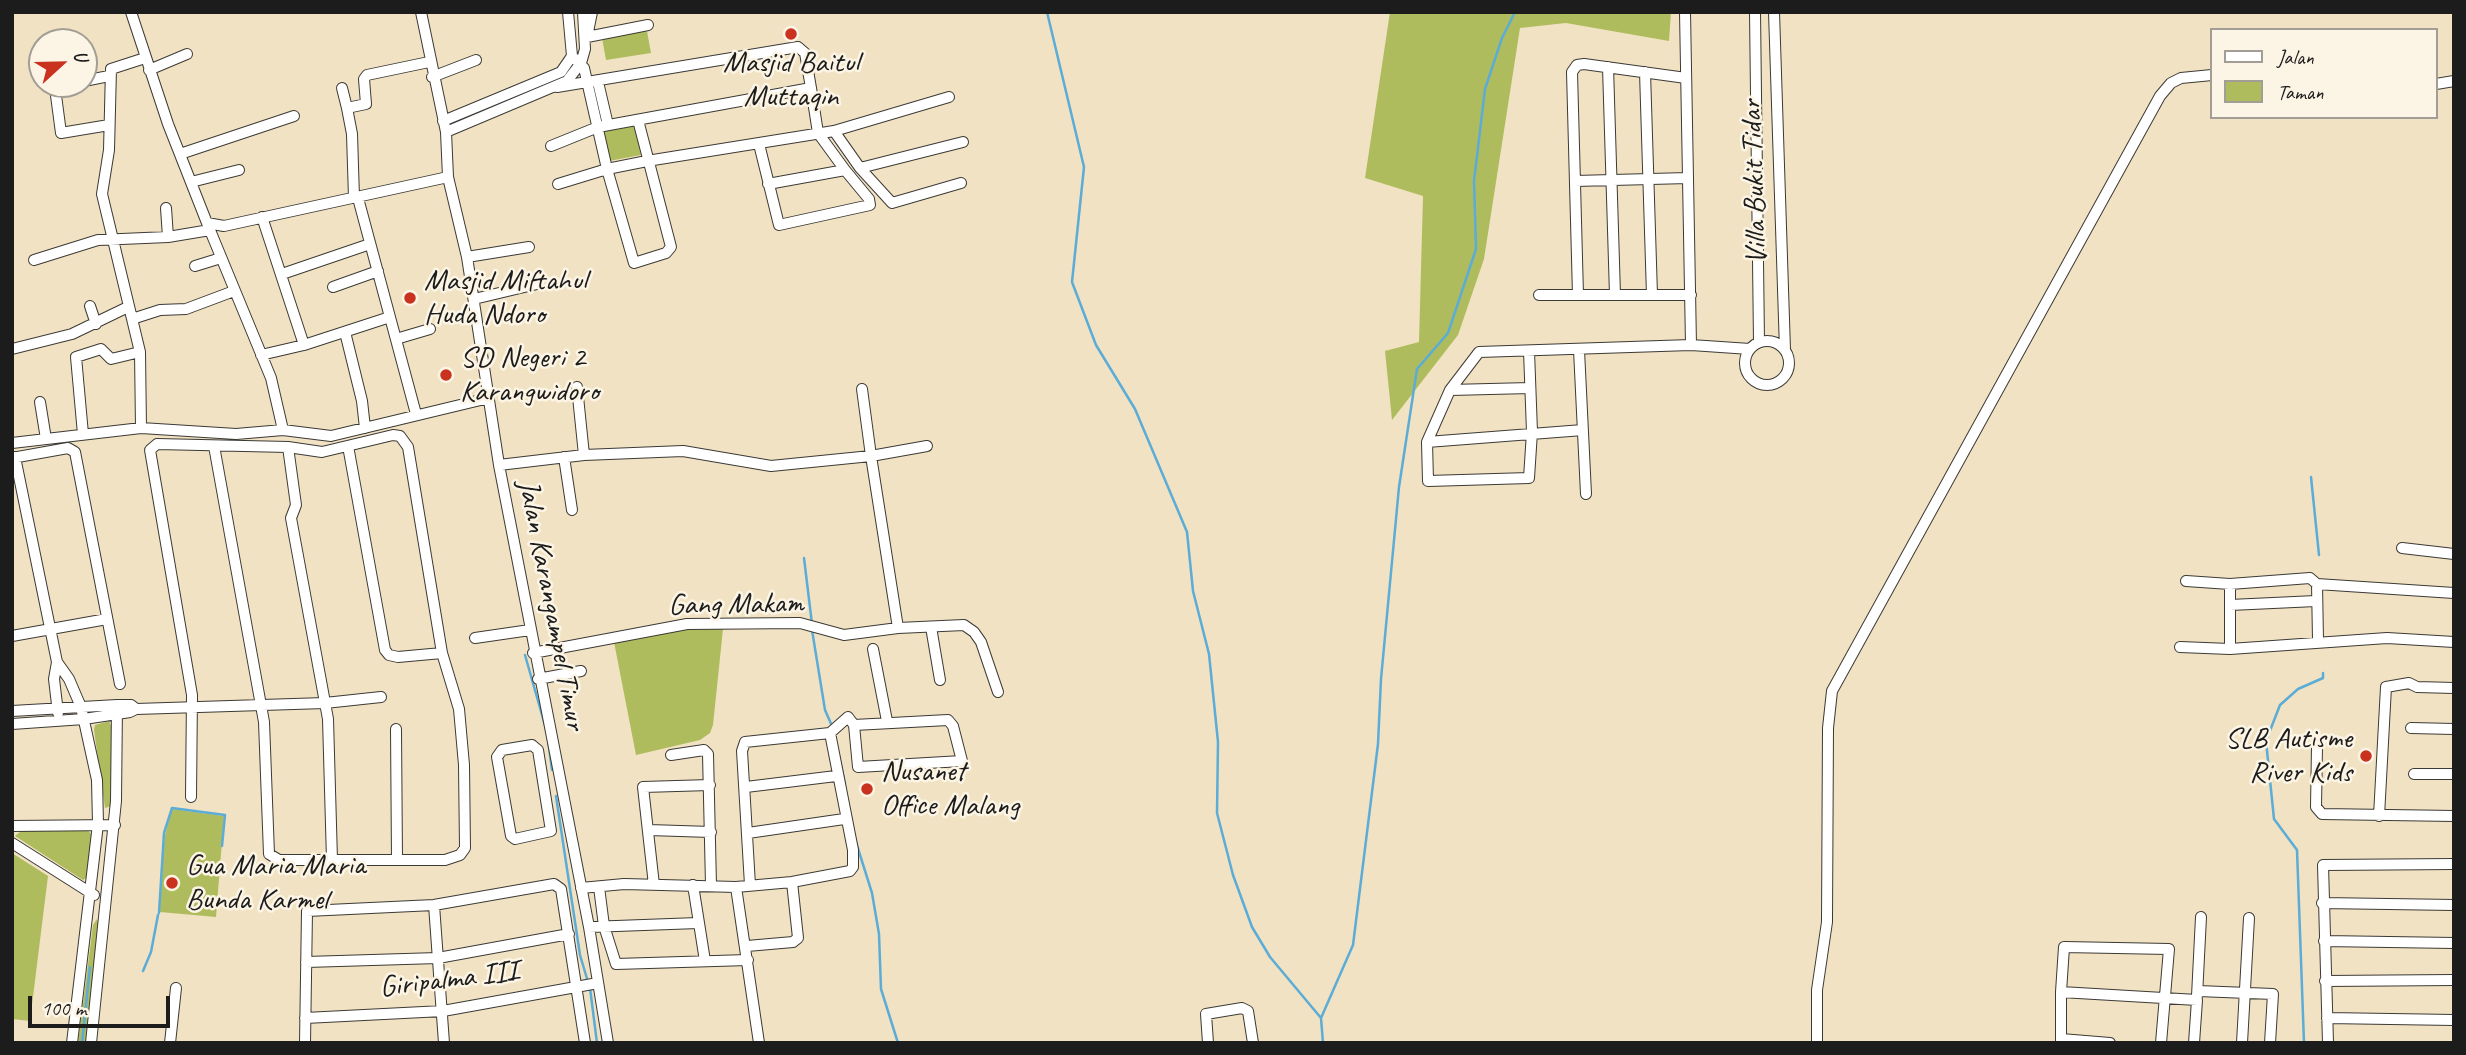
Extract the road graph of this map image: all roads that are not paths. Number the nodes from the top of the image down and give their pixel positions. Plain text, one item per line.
1 (131, 12) edge
2 (568, 12) edge
3 (583, 12) edge
4 (592, 12) edge
5 (1685, 12) edge
6 (1755, 12) edge
7 (1774, 12) edge
8 (419, 13) edge
9 (648, 25) dead end
10 (587, 37) junction
11 (187, 54) dead end
12 (145, 58) junction
13 (476, 60) dead end
14 (576, 60) junction
15 (429, 62) junction
16 (1608, 67) junction
17 (149, 70) junction
18 (1645, 72) junction
19 (2210, 75) edge
20 (109, 76) junction
21 (432, 77) junction
22 (98, 78) edge
23 (1686, 78) junction
24 (593, 83) junction
25 (557, 86) junction
26 (342, 88) dead end
27 (811, 88) junction
28 (949, 97) dead end
29 (56, 98) edge
30 (347, 108) junction
31 (294, 116) dead end
32 (638, 120) junction
33 (109, 125) junction
34 (603, 126) junction
35 (444, 127) junction
36 (834, 131) junction
37 (818, 134) junction
38 (963, 142) dead end
39 (759, 144) junction
40 (551, 146) dead end
41 (180, 155) junction
42 (647, 161) junction
43 (860, 168) junction
44 (607, 169) junction
45 (239, 170) dead end
46 (845, 170) junction
47 (448, 177) junction
48 (1688, 178) junction
49 (1649, 179) junction
50 (1610, 180) junction
51 (1575, 181) junction
52 (191, 182) junction
53 (961, 183) dead end
54 (558, 184) dead end
55 (768, 184) junction
56 (356, 198) junction
57 (166, 208) dead end
58 (262, 217) junction
59 (208, 226) junction
60 (168, 237) junction
61 (113, 240) junction
62 (370, 244) junction
63 (529, 247) dead end
64 (467, 257) junction
65 (221, 258) junction
66 (34, 260) dead end
67 (195, 266) dead end
68 (377, 271) junction
69 (282, 274) junction
70 (537, 284) dead end
71 (333, 287) dead end
72 (234, 290) junction
73 (1539, 295) dead end
74 (1578, 295) junction
75 (1615, 295) junction
76 (1652, 295) junction
77 (1691, 295) junction
78 (474, 299) junction
79 (90, 306) dead end
80 (128, 307) junction
81 (390, 317) junction
82 (132, 320) junction
83 (96, 324) junction
84 (430, 330) dead end
85 (345, 332) junction
86 (396, 339) junction
87 (1759, 342) junction
88 (304, 345) junction
89 (1691, 345) junction
90 (12, 349) edge
91 (1750, 349) junction
92 (1579, 350) junction
93 (1785, 350) junction
94 (1529, 351) junction
95 (140, 352) junction
96 (261, 355) junction
97 (577, 387) dead end
98 (1530, 388) junction
99 (862, 389) dead end
100 (1450, 390) junction
101 (489, 398) junction
102 (40, 402) dead end
103 (416, 414) junction
104 (141, 428) junction
105 (365, 428) junction
106 (1583, 429) junction
107 (283, 430) junction
108 (1532, 432) junction
109 (83, 434) junction
110 (46, 439) junction
111 (1427, 442) junction
112 (12, 443) edge
113 (214, 446) junction
114 (348, 446) junction
115 (927, 446) dead end
116 (288, 447) junction
117 (584, 454) junction
118 (871, 456) junction
119 (14, 457) edge
120 (564, 457) junction
121 (499, 465) junction
122 (1586, 494) dead end
123 (572, 510) dead end
124 (2402, 548) dead end
125 (2454, 554) edge
126 (2186, 581) dead end
127 (2230, 583) junction
128 (2317, 584) junction
129 (2454, 593) edge
130 (2316, 601) junction
131 (2230, 605) junction
132 (107, 619) junction
133 (931, 627) junction
134 (898, 628) junction
135 (49, 630) junction
136 (530, 630) junction
137 (12, 636) edge
138 (475, 638) dead end
139 (2318, 640) junction
140 (2454, 642) edge
141 (2180, 647) dead end
142 (873, 649) dead end
143 (2230, 649) junction
144 (442, 653) junction
145 (533, 653) junction
146 (57, 662) junction
147 (581, 671) dead end
148 (538, 679) junction
149 (940, 680) dead end
150 (120, 684) dead end
151 (2454, 688) edge
152 (998, 692) dead end
153 (381, 697) dead end
154 (325, 704) junction
155 (193, 706) junction
156 (260, 706) junction
157 (81, 708) junction
158 (57, 709) junction
159 (118, 710) junction
160 (12, 711) edge
161 (84, 719) junction
162 (887, 721) junction
163 (59, 722) junction
164 (12, 724) edge
165 (854, 725) junction
166 (2412, 728) dead end
167 (396, 729) dead end
168 (2454, 729) edge
169 (832, 730) junction
170 (2317, 746) dead end
171 (671, 755) dead end
172 (2414, 774) dead end
173 (2454, 774) edge
174 (836, 776) junction
175 (542, 778) junction
176 (558, 782) junction
177 (710, 785) junction
178 (746, 787) junction
179 (545, 790) junction
180 (191, 797) dead end
181 (2379, 816) junction
182 (2454, 816) edge
183 (844, 819) junction
184 (98, 824) junction
185 (115, 825) junction
186 (12, 826) edge
187 (649, 830) junction
188 (711, 832) junction
189 (748, 833) junction
190 (12, 843) edge
191 (332, 860) junction
192 (397, 860) junction
193 (2454, 864) edge
194 (792, 882) junction
195 (654, 885) junction
196 (693, 885) junction
197 (711, 885) junction
198 (750, 885) junction
199 (598, 887) junction
200 (736, 887) junction
201 (581, 888) junction
202 (91, 894) junction
203 (107, 902) junction
204 (2322, 903) junction
205 (434, 905) junction
206 (2454, 905) edge
207 (2201, 918) dead end
208 (2249, 918) dead end
209 (698, 923) junction
210 (604, 926) junction
211 (589, 927) junction
212 (569, 934) junction
213 (2324, 941) junction
214 (2454, 943) edge
215 (747, 946) junction
216 (438, 958) junction
217 (748, 960) junction
218 (705, 961) junction
219 (306, 962) junction
220 (2454, 980) edge
221 (2325, 981) junction
222 (588, 986) junction
223 (176, 988) dead end
224 (2061, 992) junction
225 (2244, 992) junction
226 (2197, 996) junction
227 (2166, 999) junction
228 (443, 1010) junction
229 (305, 1018) junction
230 (2327, 1018) junction
231 (2454, 1020) edge
232 (2061, 1041) edge
233 (582, 1042) edge
234 (72, 1043) edge
235 (92, 1043) edge
236 (170, 1043) edge
237 (305, 1043) edge
238 (444, 1043) edge
239 (608, 1043) edge
240 (759, 1043) edge
241 (1209, 1043) edge
242 (1253, 1043) edge
243 (1816, 1043) edge
244 (2110, 1043) edge
245 (2161, 1043) edge
246 (2194, 1043) edge
247 (2242, 1043) edge
248 (2270, 1043) edge
249 (2328, 1043) edge

1 - 12 street
2 - 14 street
3 - 10 street
4 - 10 street
5 - 23 street
6 - 87 street, Villa Bukit Tidar
7 - 93 street, Villa Bukit Tidar
8 - 15 street, Jalan Karangampel Timur
9 - 10 street
10 - 14 street
11 - 17 street
12 - 17 street
12 - 20 street
13 - 21 street
14 - 24 street
14 - 25 street
14 - 35 street
15 - 21 street, Jalan Karangampel Timur
15 - 30 street
16 - 18 street
16 - 50 street
16 - 51 street
17 - 41 street
18 - 23 street
18 - 49 street
19 - 243 street
20 - 22 street
20 - 33 street
21 - 35 street, Jalan Karangampel Timur
23 - 48 street
24 - 25 street
24 - 27 street
24 - 34 street
25 - 35 street
26 - 30 street
27 - 32 street
27 - 37 street
28 - 36 street
29 - 33 street
30 - 56 street
31 - 41 street
32 - 34 street
32 - 42 street
33 - 61 street
34 - 40 street
34 - 44 street
35 - 47 street, Jalan Karangampel Timur
36 - 37 street
36 - 43 street
37 - 39 street
37 - 46 street
38 - 43 street
39 - 42 street
39 - 55 street
41 - 52 street
42 - 44 street
42 - 44 street
43 - 53 street
44 - 54 street
45 - 52 street
46 - 55 street
46 - 55 street
47 - 56 street
47 - 64 street, Jalan Karangampel Timur
48 - 49 street
48 - 77 street
49 - 50 street
49 - 76 street
50 - 51 street
50 - 75 street
51 - 74 street
52 - 59 street
56 - 58 street
56 - 62 street
57 - 60 street
58 - 59 street
58 - 69 street
59 - 60 street
59 - 65 street
60 - 61 street
61 - 66 street
61 - 80 street
62 - 68 street
62 - 69 street
63 - 64 street
64 - 78 street, Jalan Karangampel Timur
65 - 67 street
65 - 72 street
68 - 71 street
68 - 81 street
69 - 88 street
70 - 78 street
72 - 82 street
72 - 96 street
73 - 74 street
74 - 75 street
75 - 76 street
76 - 77 street
77 - 89 street
78 - 101 street, Jalan Karangampel Timur
79 - 83 street
80 - 82 street
80 - 83 street
81 - 85 street
81 - 86 street
82 - 95 street
83 - 90 street
84 - 86 street
85 - 88 street
85 - 105 street
86 - 103 street
87 - 91 street
87 - 93 street
88 - 96 street
89 - 91 street
89 - 92 street
91 - 93 street, Villa Bukit Tidar
92 - 94 street
92 - 106 street
94 - 98 street
94 - 100 street
95 - 104 street
95 - 109 street
96 - 107 street
97 - 117 street
98 - 100 street
98 - 108 street
99 - 118 street
100 - 111 street
101 - 103 street
101 - 121 street, Jalan Karangampel Timur
102 - 110 street
103 - 105 street
104 - 107 street
104 - 109 street
105 - 107 street
106 - 108 street
106 - 122 street
108 - 111 street
108 - 111 street
109 - 110 street
110 - 112 street
113 - 116 street
113 - 155 street
113 - 156 street
114 - 116 street
114 - 144 street
114 - 144 street
115 - 118 street
116 - 154 street
117 - 118 street
117 - 120 street
118 - 134 street
119 - 132 street
119 - 135 street
120 - 121 street
120 - 123 street
121 - 136 street, Jalan Karangampel Timur
124 - 125 street
126 - 127 street
127 - 128 street
127 - 131 street
128 - 129 street
128 - 130 street
130 - 131 street
130 - 139 street
131 - 143 street
132 - 135 street
132 - 150 street
133 - 134 street, Gang Makam
133 - 149 street
133 - 152 street, Gang Makam
134 - 145 street, Gang Makam
135 - 137 street
135 - 146 street
136 - 138 street
136 - 145 street, Jalan Karangampel Timur
139 - 140 street
139 - 143 street
141 - 143 street
142 - 162 street
144 - 192 street
145 - 148 street, Jalan Karangampel Timur
146 - 157 street
146 - 158 street
147 - 148 street
148 - 176 street, Jalan Karangampel Timur
151 - 181 street
153 - 154 street
154 - 156 street
154 - 191 street
155 - 156 street
155 - 159 street
155 - 180 street
156 - 191 street
157 - 158 street
157 - 159 street
157 - 161 street
158 - 160 street
158 - 163 street
159 - 161 street
159 - 185 street
161 - 163 street
161 - 184 street
162 - 165 street
162 - 165 street
163 - 164 street
165 - 169 street
166 - 168 street
167 - 192 street
169 - 174 street
169 - 178 street
170 - 181 street
171 - 177 street
172 - 173 street
174 - 178 street
174 - 183 street
175 - 176 street
175 - 179 street
175 - 179 street
176 - 179 street
176 - 201 street, Jalan Karangampel Timur
177 - 187 street
177 - 188 street
178 - 189 street
181 - 182 street
183 - 189 street
183 - 194 street
184 - 185 street
184 - 186 street
184 - 202 street
185 - 203 street
187 - 188 street
187 - 195 street
188 - 197 street
189 - 198 street
190 - 202 street
191 - 192 street
193 - 204 street
194 - 198 street
194 - 215 street
195 - 196 street
195 - 199 street
196 - 197 street
196 - 209 street
197 - 200 street
198 - 200 street
199 - 201 street
199 - 210 street
200 - 215 street
201 - 211 street, Jalan Karangampel Timur
202 - 203 street
202 - 234 street
203 - 235 street
204 - 206 street
204 - 213 street
205 - 212 street
205 - 216 street
205 - 219 street
207 - 226 street
208 - 225 street
209 - 210 street
209 - 218 street
210 - 211 street
210 - 218 street
211 - 222 street, Jalan Karangampel Timur
212 - 216 street
212 - 222 street
213 - 214 street
213 - 221 street
215 - 217 street
216 - 219 street
216 - 228 street
217 - 218 street
217 - 240 street
219 - 229 street
220 - 221 street
221 - 230 street
222 - 228 street, Giripalma III
222 - 233 street
222 - 239 street, Jalan Karangampel Timur
223 - 236 street
224 - 227 street
224 - 227 street
224 - 232 street
225 - 226 street
225 - 247 street
225 - 248 street
226 - 227 street
226 - 246 street
227 - 245 street
228 - 229 street, Giripalma III
228 - 238 street
229 - 237 street
230 - 231 street
230 - 249 street
232 - 244 street
241 - 242 street

